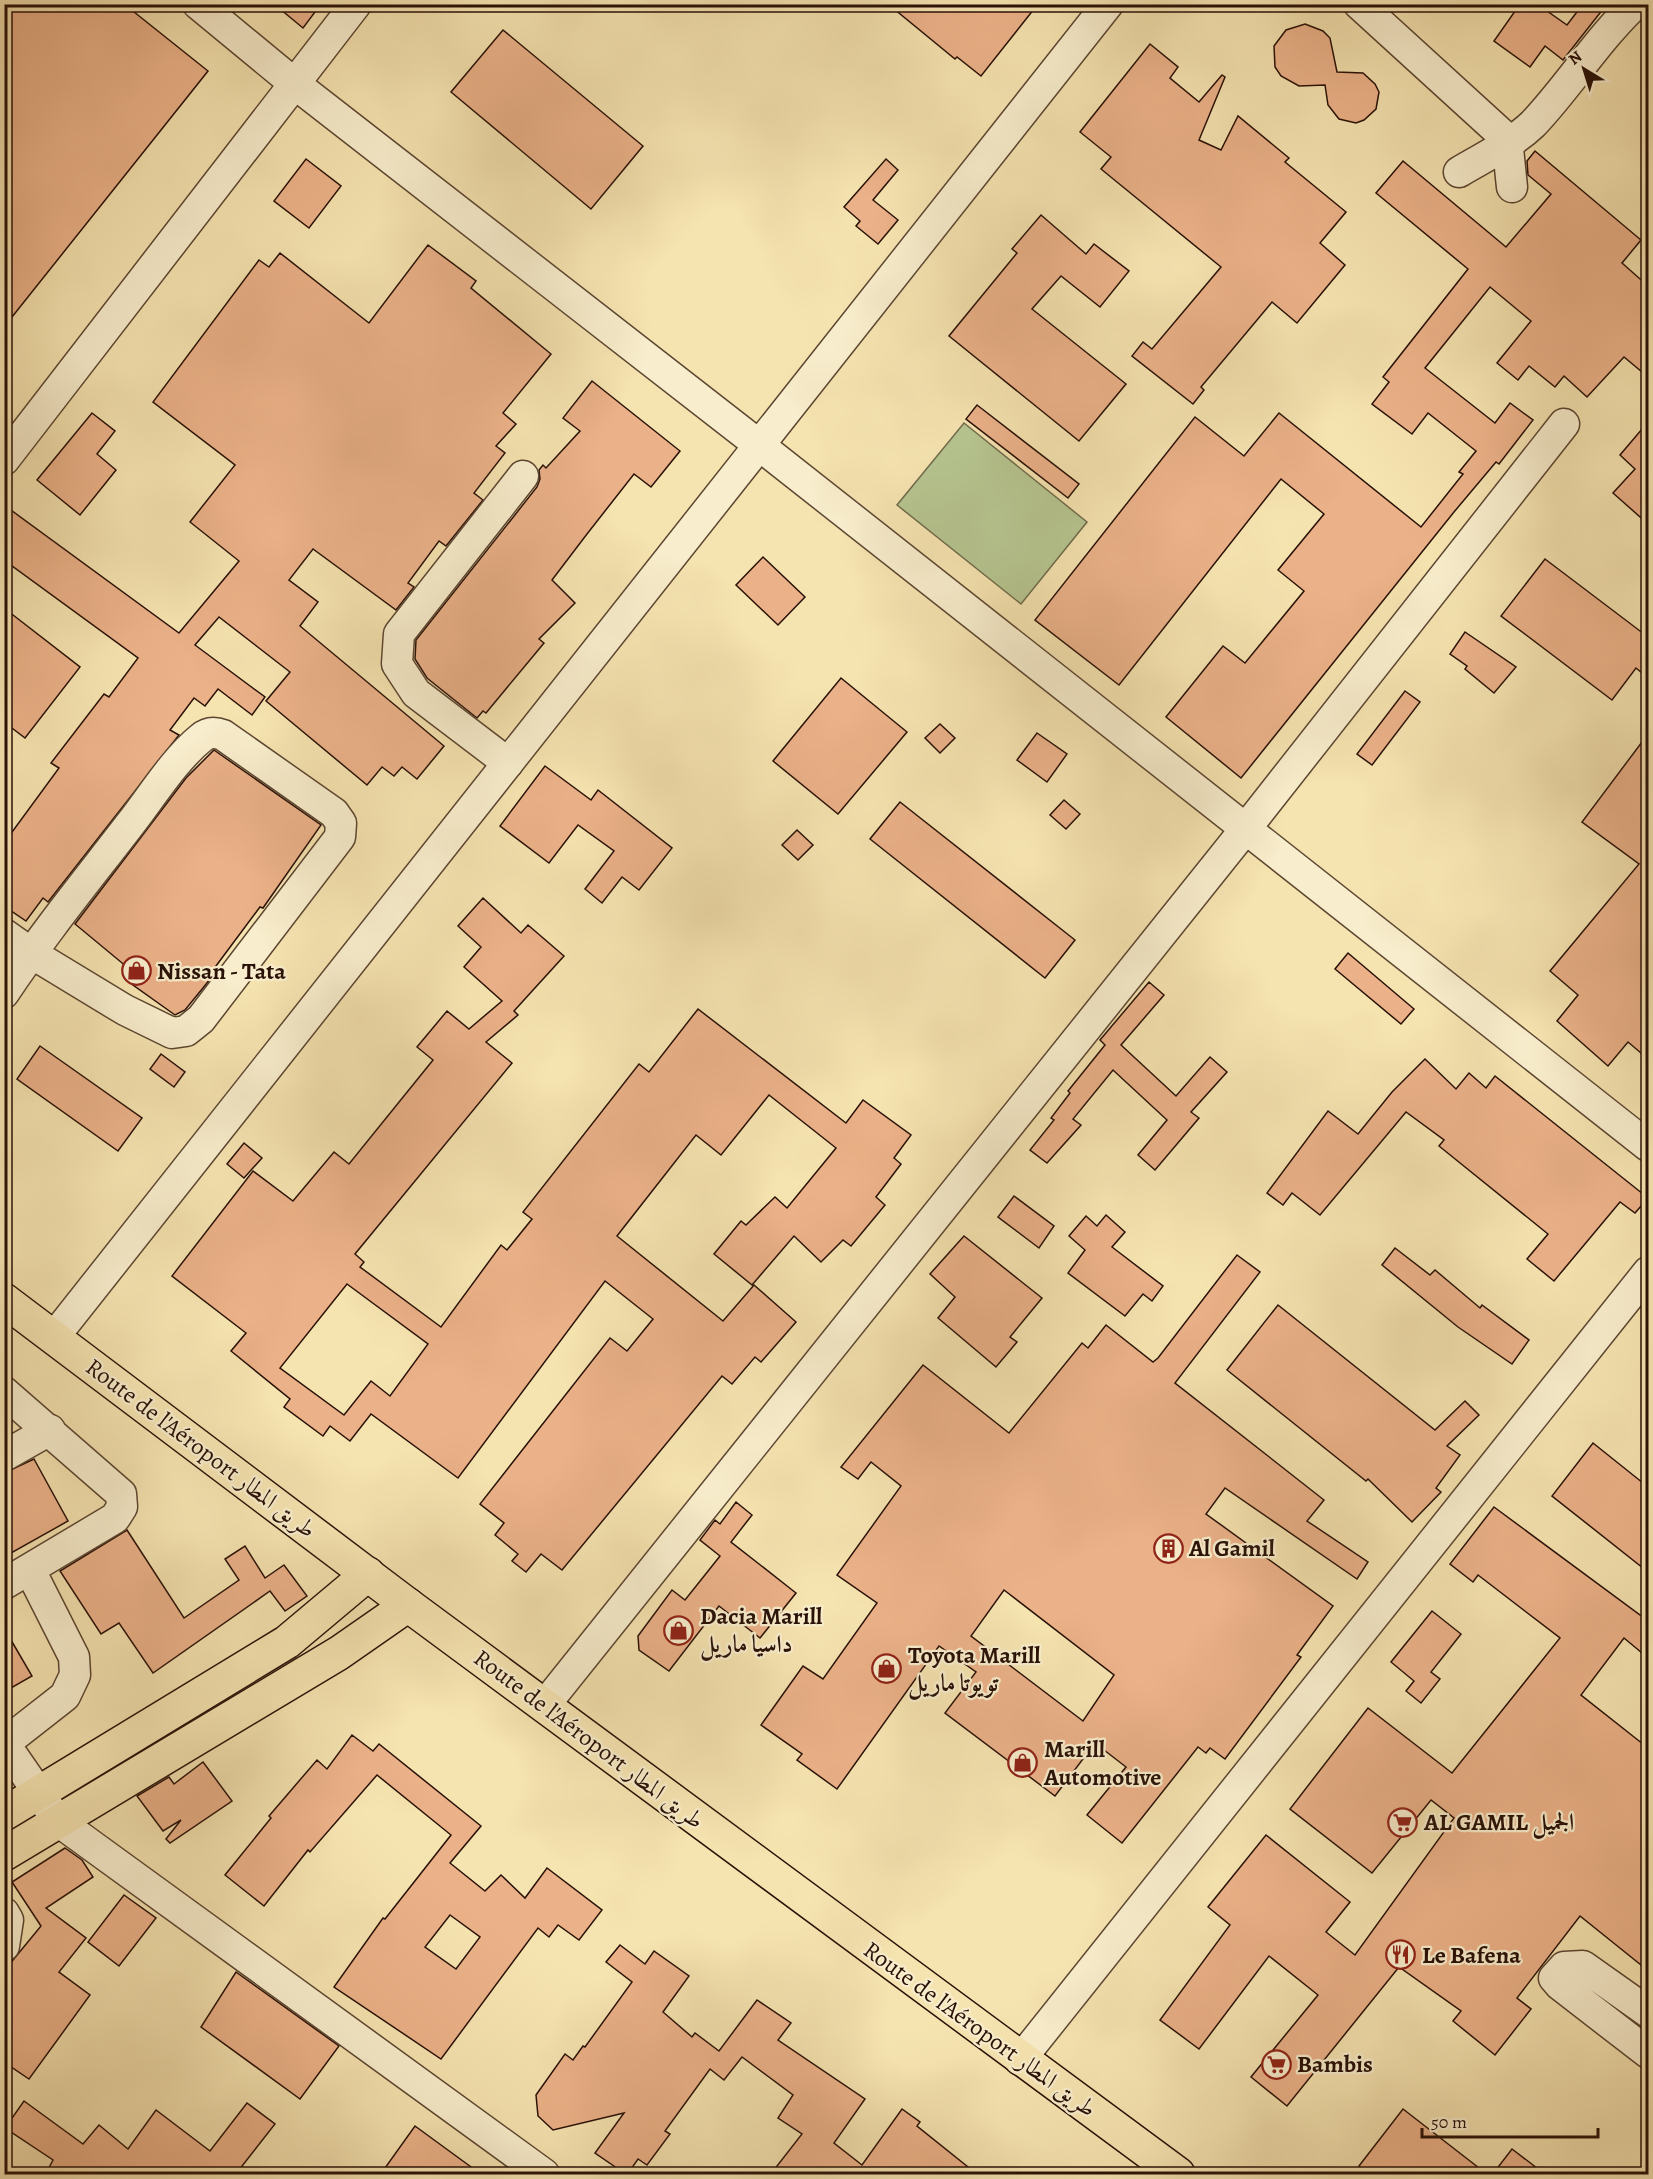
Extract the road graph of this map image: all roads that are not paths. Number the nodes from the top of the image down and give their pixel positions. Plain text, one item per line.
1 (198, 4) edge
2 (356, 4) edge
3 (1108, 4) edge
4 (1359, 4) edge
5 (1635, 4) edge
6 (295, 84) junction
7 (1508, 144) junction
8 (1459, 171) dead end
9 (1512, 187) dead end
10 (1564, 424) dead end
11 (759, 445) junction
12 (4, 459) edge
13 (523, 476) dead end
14 (508, 763) junction
15 (1247, 827) junction
16 (4, 934) edge
17 (31, 953) junction
18 (4, 993) edge
19 (1648, 1146) edge
20 (1648, 1272) edge
21 (4, 1300) edge
22 (54, 1337) junction
23 (4, 1392) edge
24 (50, 1430) junction
25 (4, 1456) edge
26 (368, 1574) junction
27 (17, 1577) edge
28 (408, 1605) junction
29 (544, 1706) junction
30 (5, 1743) edge
31 (38, 1794) junction
32 (4, 1814) edge
33 (58, 1821) junction
34 (4, 1854) edge
35 (4, 1913) edge
36 (4, 1946) edge
37 (1648, 2012) edge
38 (1645, 2041) edge
39 (1020, 2060) junction
40 (1168, 2172) edge
41 (544, 2175) edge

1 - 6 street
2 - 6 street
3 - 11 street
4 - 7 street
5 - 7 street
6 - 11 street
6 - 12 street
7 - 8 street
7 - 9 street
10 - 15 street
11 - 14 street
11 - 15 street
13 - 14 street
14 - 22 street
15 - 19 street
15 - 29 street
16 - 17 street
17 - 17 street
17 - 18 street
20 - 39 street
21 - 22 main road, Route de l'Aéroport طريق المطار
22 - 26 main road, Route de l'Aéroport طريق المطار
23 - 24 street
24 - 25 street
24 - 27 street
26 - 28 main road, Route de l'Aéroport طريق المطار
26 - 31 main road
27 - 30 street
28 - 29 main road, Route de l'Aéroport طريق المطار
28 - 33 main road
29 - 39 main road, Route de l'Aéroport طريق المطار
30 - 31 street
31 - 32 main road
31 - 33 street
33 - 34 main road
33 - 41 street
35 - 36 street
37 - 38 street
39 - 40 main road, Route de l'Aéroport طريق المطار

